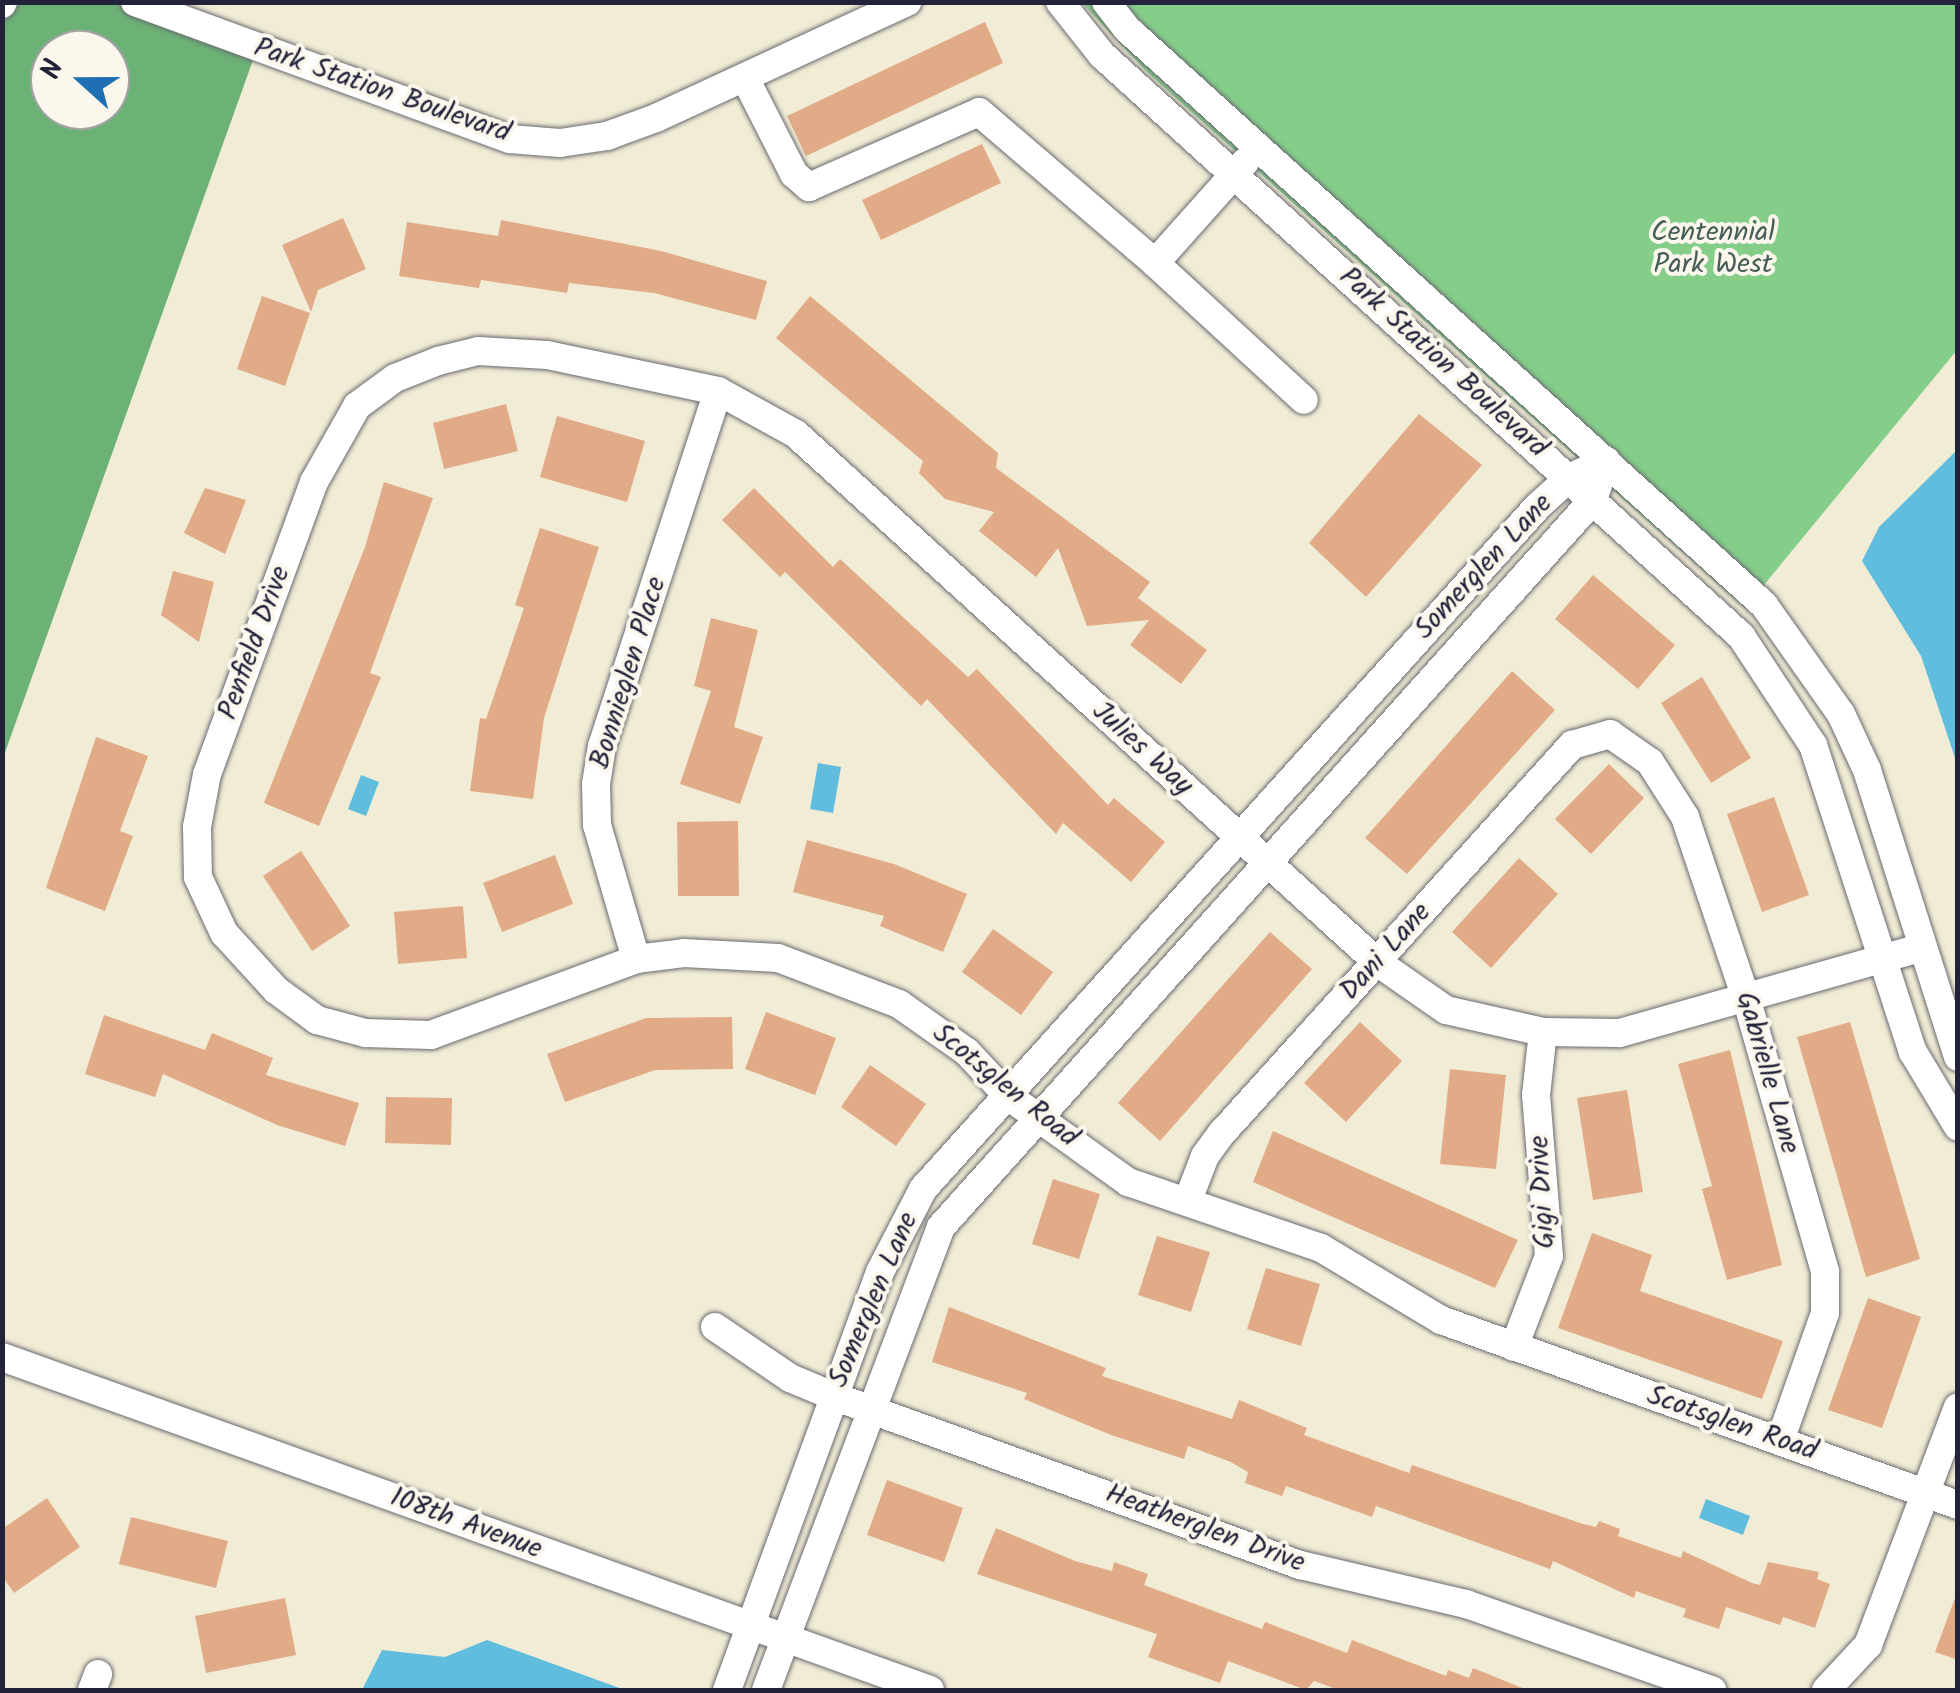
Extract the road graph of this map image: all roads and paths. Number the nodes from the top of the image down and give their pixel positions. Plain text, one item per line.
1 (135, 2) edge
2 (907, 2) edge
3 (1060, 2) edge
4 (1106, 2) edge
5 (746, 78) junction
6 (1259, 146) junction
7 (1234, 174) junction
8 (1154, 264) junction
9 (394, 378) joint
10 (718, 391) junction
11 (1304, 400) dead end
12 (1606, 461) junction
13 (1569, 478) junction
14 (1594, 500) junction
15 (1610, 734) joint
16 (1238, 837) junction
17 (1265, 861) junction
18 (224, 933) joint
19 (1920, 948) junction
20 (636, 959) junction
21 (1882, 960) junction
22 (1378, 962) junction
23 (1747, 1001) junction
24 (1543, 1032) junction
25 (1958, 1057) edge
26 (1008, 1096) junction
27 (1036, 1116) junction
28 (1958, 1128) edge
29 (1188, 1200) junction
30 (715, 1327) dead end
31 (1514, 1347) junction
32 (2, 1358) edge
33 (834, 1396) junction
34 (1958, 1407) edge
35 (870, 1409) junction
36 (1780, 1441) junction
37 (1926, 1492) junction
38 (1958, 1505) edge
39 (752, 1626) junction
40 (787, 1639) junction
41 (728, 1690) edge
42 (766, 1690) edge
43 (930, 1690) edge
44 (1712, 1690) edge
45 (1826, 1690) edge

1 - 5 street, Park Station Boulevard
2 - 5 street, Park Station Boulevard
3 - 7 street, Park Station Boulevard
4 - 6 street, Park Station Boulevard
5 - 8 street
6 - 7 street
6 - 12 street, Park Station Boulevard
7 - 8 street
7 - 13 street, Park Station Boulevard
8 - 11 street
9 - 10 street, Julies Way
9 - 18 street, Penfield Drive
10 - 16 street, Julies Way
10 - 20 street, Bonnieglen Place
12 - 13 street, Somerglen Lane
12 - 14 street, Somerglen Lane
12 - 19 street, Park Station Boulevard
13 - 14 street, Park Station Boulevard
13 - 16 street, Somerglen Lane
14 - 17 street, Somerglen Lane
14 - 21 street, Park Station Boulevard
15 - 22 street, Dani Lane
15 - 23 street, Gabrielle Lane
16 - 17 street, Julies Way
16 - 26 street, Somerglen Lane
17 - 22 street, Julies Way
17 - 27 street, Somerglen Lane
18 - 20 street, Scotsglen Road
19 - 21 street, Julies Way
19 - 25 street, Park Station Boulevard
20 - 26 street, Scotsglen Road
21 - 23 street, Julies Way
21 - 28 street, Park Station Boulevard
22 - 24 street, Julies Way
22 - 29 street, Dani Lane
23 - 24 street, Julies Way
23 - 36 street, Gabrielle Lane
24 - 31 street, Gigi Drive
26 - 27 street, Scotsglen Road
26 - 33 street, Somerglen Lane
27 - 29 street, Scotsglen Road
27 - 35 street, Somerglen Lane
29 - 31 street, Scotsglen Road
30 - 33 street, Heatherglen Drive
31 - 36 street, Scotsglen Road
32 - 39 street, 108th Avenue
33 - 35 street, Heatherglen Drive
33 - 39 street, Somerglen Lane
34 - 37 street
35 - 40 street, Somerglen Lane
35 - 44 street, Heatherglen Drive
36 - 37 street, Scotsglen Road
37 - 38 street, Scotsglen Road
37 - 45 street
39 - 40 street, 108th Avenue
39 - 41 street, Somerglen Lane
40 - 42 street, Somerglen Lane
40 - 43 street, 108th Avenue

